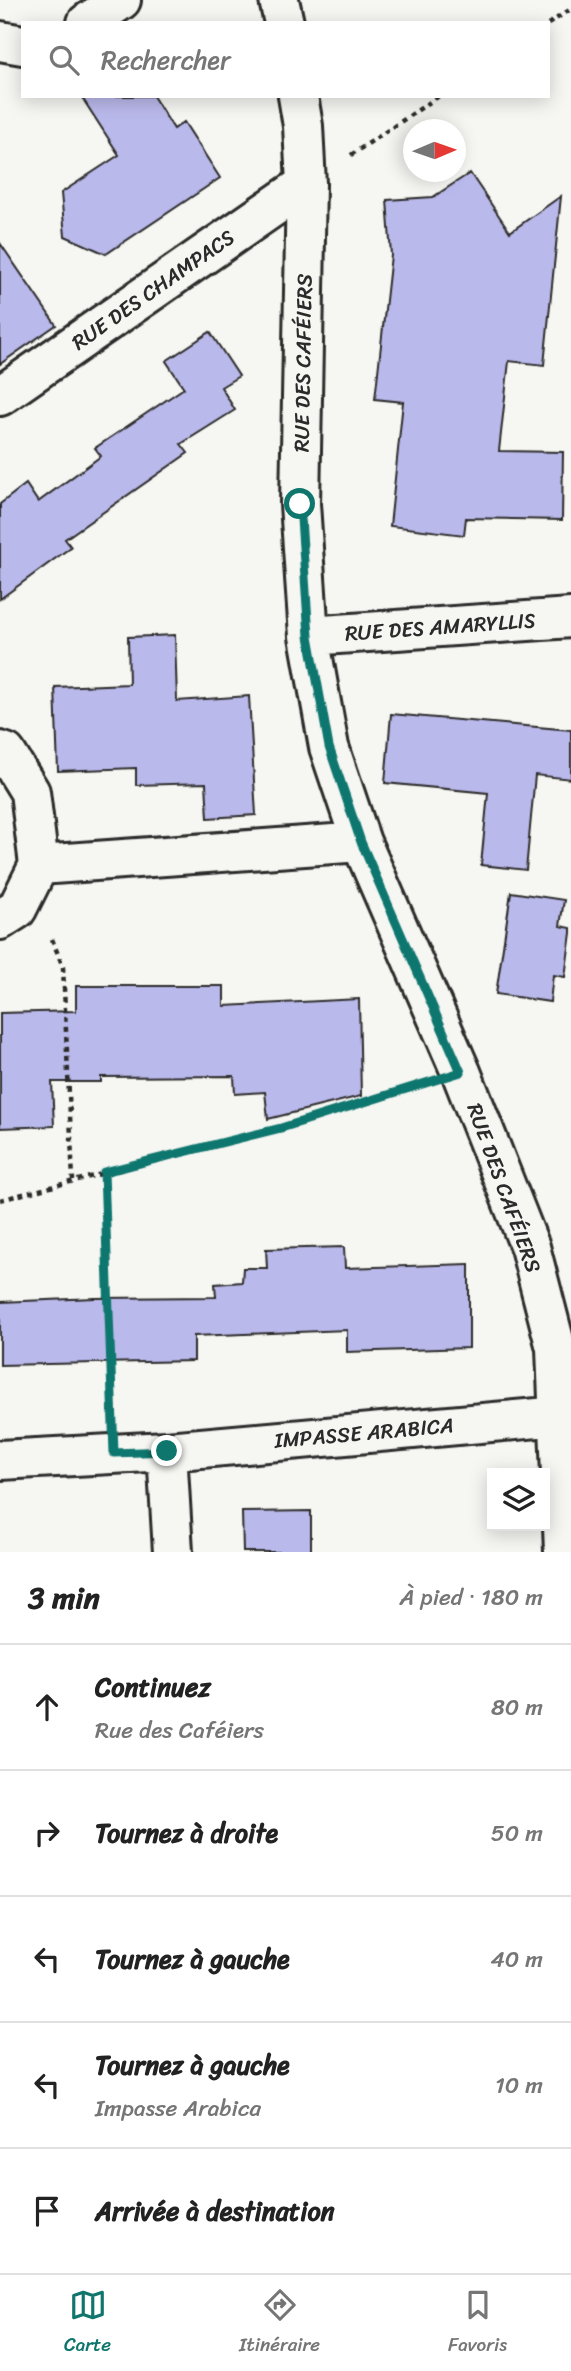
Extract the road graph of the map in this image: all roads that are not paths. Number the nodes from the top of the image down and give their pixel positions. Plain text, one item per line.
1 (121, 0) edge
2 (279, 0) edge
3 (90, 21) edge
4 (284, 21) edge
5 (0, 41) edge
6 (21, 45) edge
7 (298, 98) edge
8 (306, 184) junction
9 (0, 396) edge
10 (571, 618) edge
11 (309, 636) junction
12 (0, 751) edge
13 (361, 842) junction
14 (39, 865) junction
15 (8, 914) edge
16 (560, 1416) junction
17 (167, 1451) junction
18 (0, 1460) edge
19 (173, 1552) edge
20 (564, 1552) edge

1 - 3 street
2 - 4 street
5 - 6 street
7 - 8 street, RUE DES CAFÉIERS
8 - 9 street, RUE DES CHAMPACS
8 - 11 street, RUE DES CAFÉIERS
10 - 11 street, RUE DES AMARYLLIS
11 - 13 street, RUE DES CAFÉIERS
12 - 14 street
13 - 14 street
13 - 16 street, RUE DES CAFÉIERS
14 - 15 street
16 - 17 street, IMPASSE ARABICA
16 - 20 street, RUE DES CAFÉIERS
17 - 18 street, IMPASSE ARABICA
17 - 19 street

